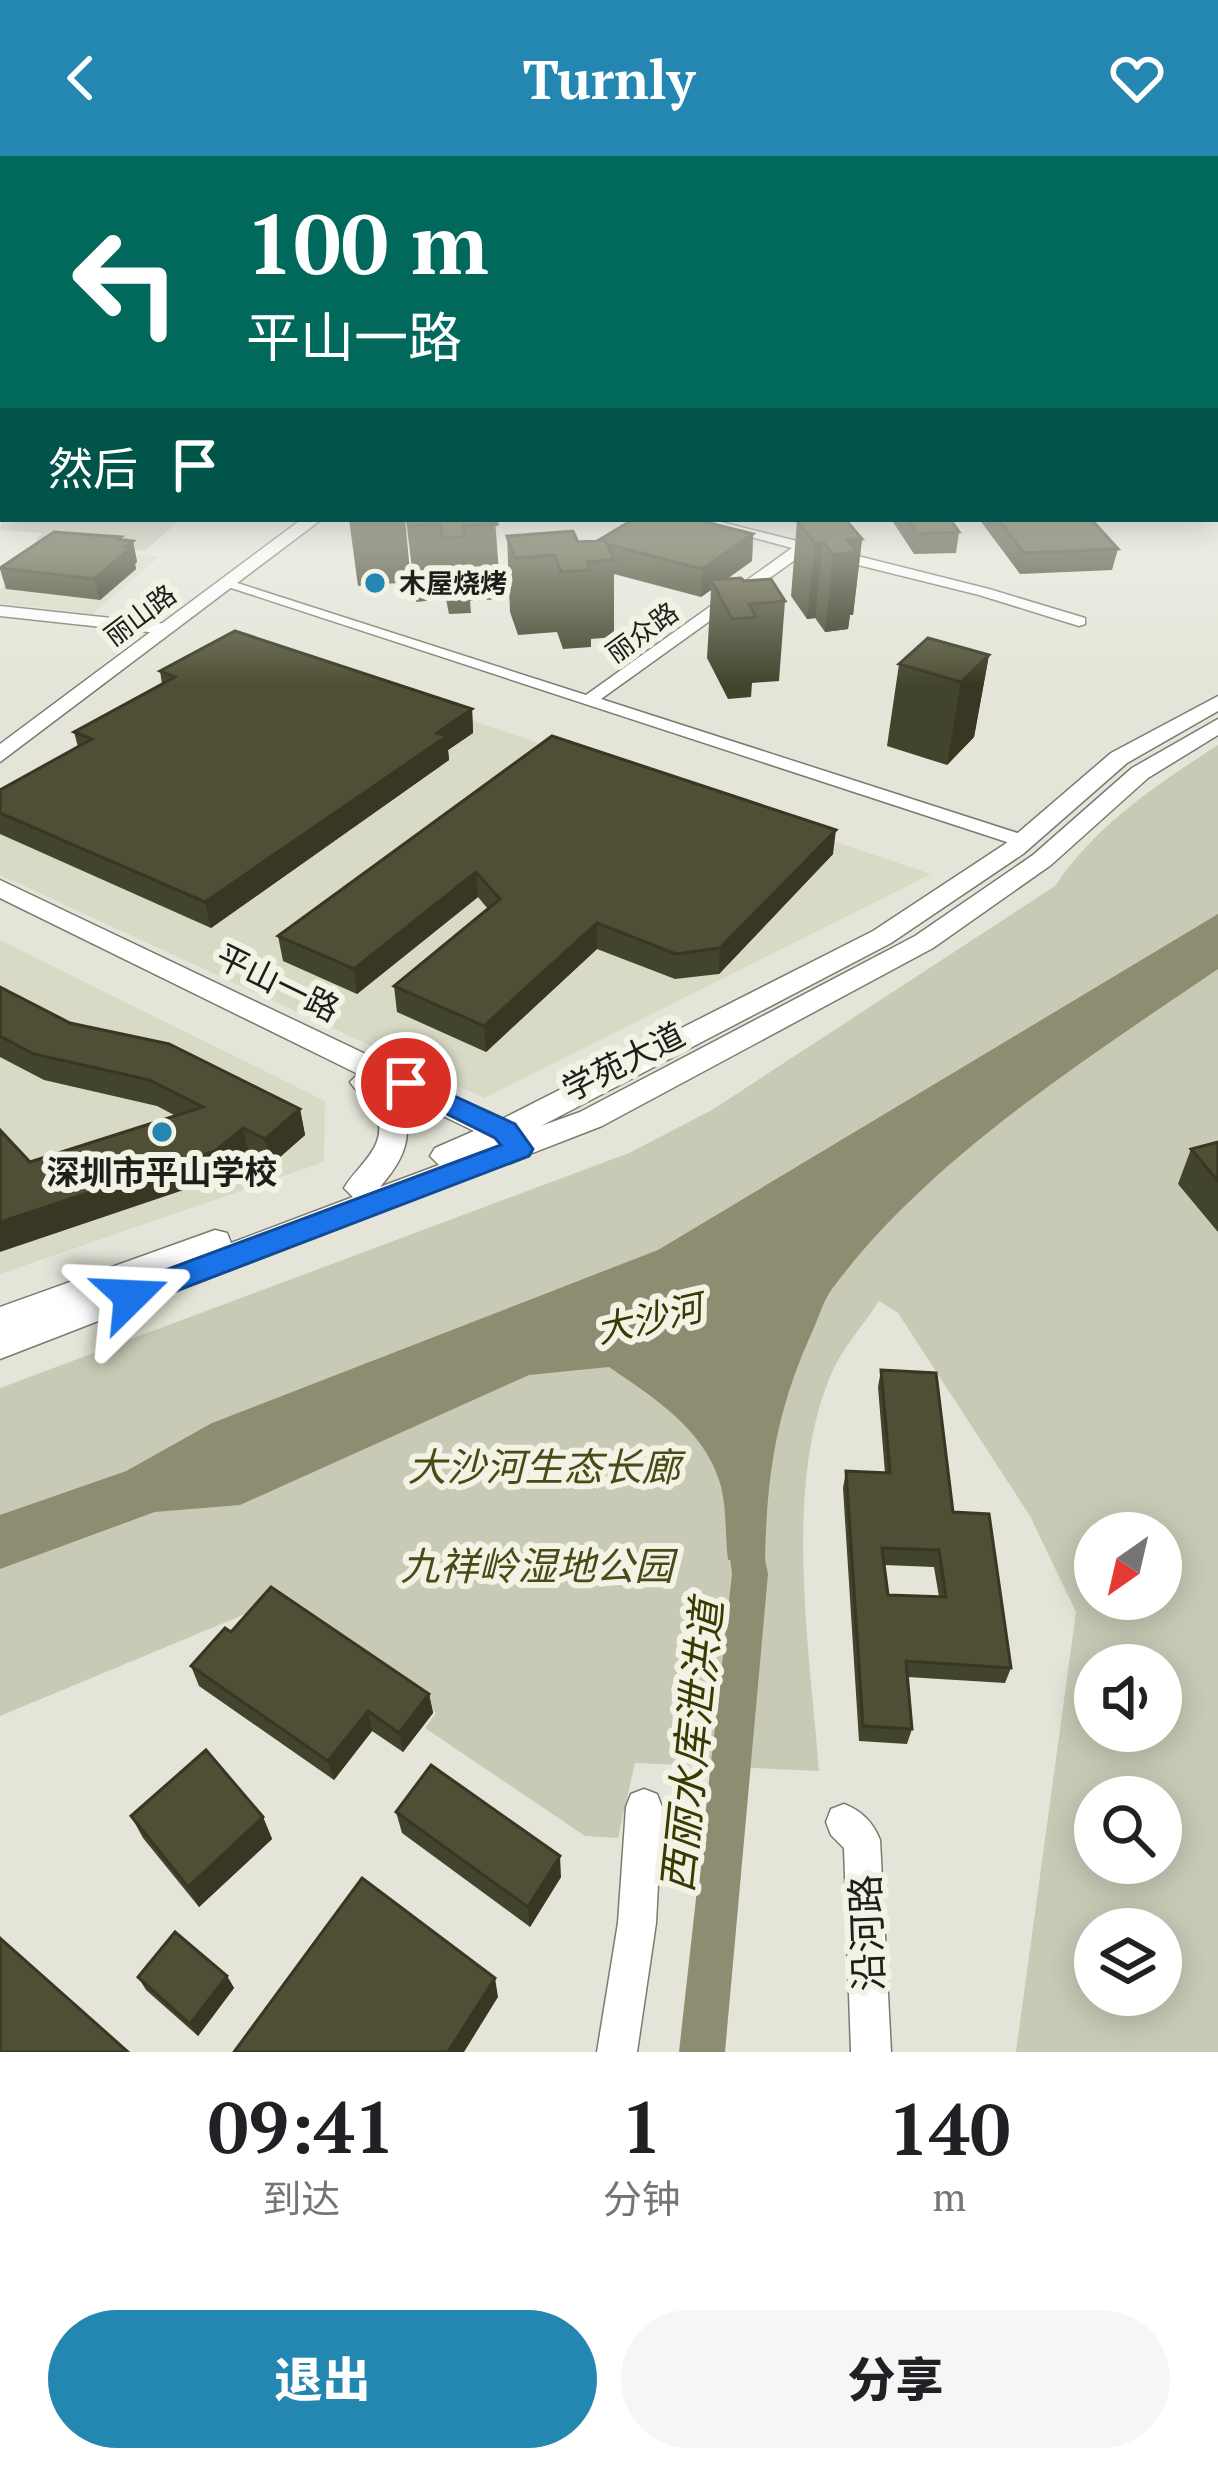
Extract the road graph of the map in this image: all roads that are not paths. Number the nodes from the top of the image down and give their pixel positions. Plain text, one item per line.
1 (288, 522) edge
2 (309, 522) edge
3 (704, 522) edge
4 (838, 522) edge
5 (803, 547) junction
6 (226, 584) junction
7 (0, 611) edge
8 (1079, 621) dead end
9 (156, 628) junction
10 (588, 701) junction
11 (1218, 702) edge
12 (1218, 726) edge
13 (0, 735) edge
14 (0, 755) edge
15 (1023, 841) junction
16 (0, 888) edge
17 (0, 905) edge
18 (365, 1082) junction
19 (503, 1140) junction
20 (361, 1188) junction
21 (0, 1322) edge
22 (0, 1345) edge
23 (644, 1807) dead end
24 (844, 1822) dead end
25 (617, 2052) edge
26 (872, 2052) edge

1 - 9 street, 丽山路
2 - 6 street, 丽山路
3 - 5 street
4 - 5 street, 丽众路
5 - 8 street
5 - 10 street, 丽众路
6 - 9 street, 丽山路
6 - 10 street
7 - 9 street
9 - 13 street, 丽山路
9 - 14 street, 丽山路
10 - 15 street
11 - 15 street, 学苑大道
12 - 19 street, 学苑大道
15 - 19 street, 学苑大道
16 - 19 street, 平山一路
17 - 18 street, 平山一路
18 - 19 street, 平山一路
18 - 20 street
19 - 20 street, 学苑大道
19 - 22 street, 学苑大道
20 - 21 street, 学苑大道
23 - 25 street
24 - 26 street, 沿河路

